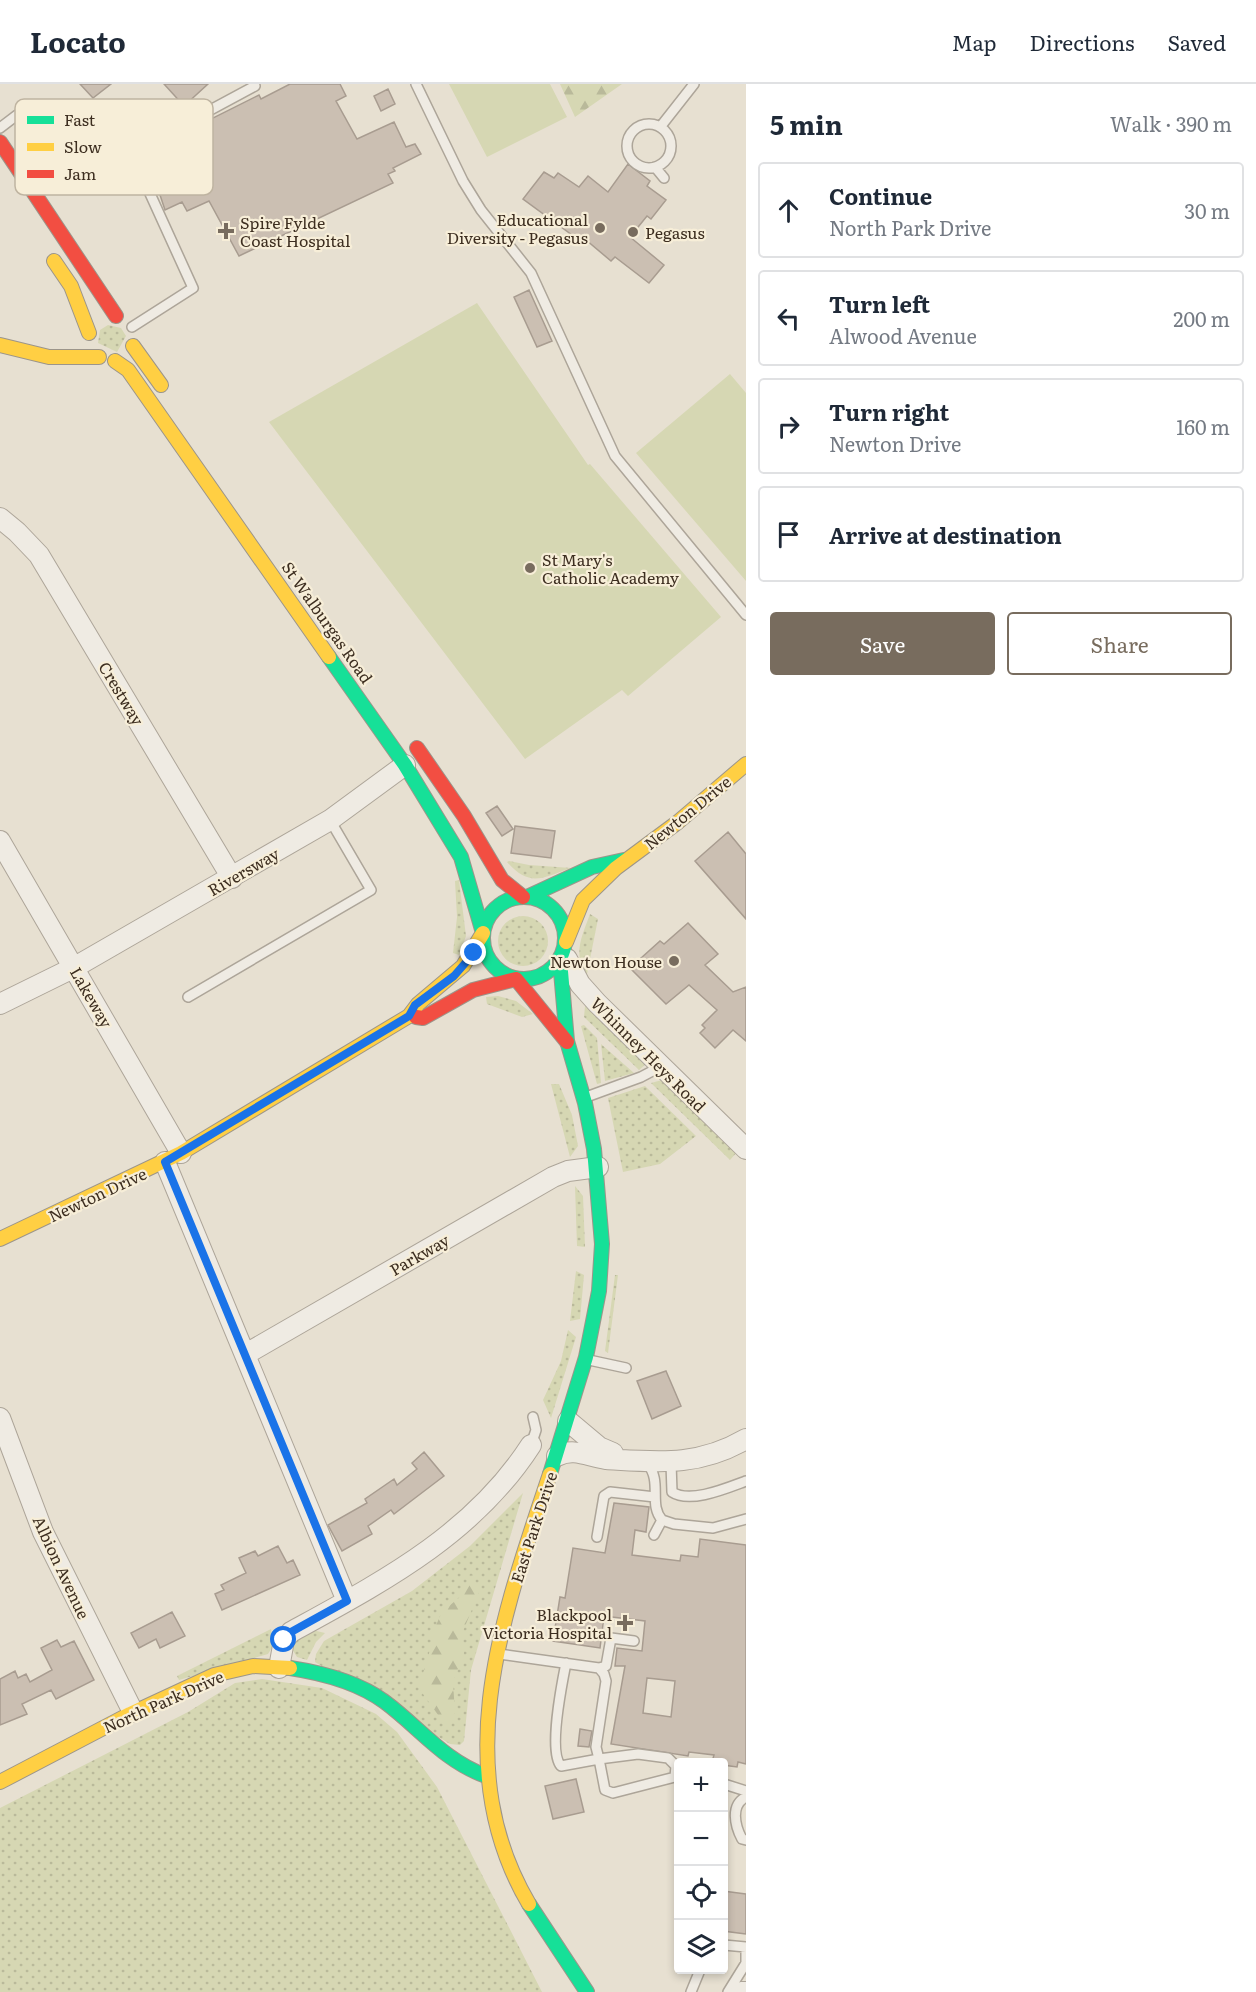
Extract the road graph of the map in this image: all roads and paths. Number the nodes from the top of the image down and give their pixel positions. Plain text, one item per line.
1 (416, 84) edge
2 (694, 84) edge
3 (255, 86) dead end
4 (213, 109) edge
5 (15, 117) edge
6 (661, 126) junction
7 (0, 128) edge
8 (0, 142) edge
9 (15, 164) edge
10 (655, 167) junction
11 (664, 178) dead end
12 (35, 195) edge
13 (151, 195) edge
14 (45, 247) dead end
15 (116, 316) junction
16 (132, 327) junction
17 (89, 335) junction
18 (0, 345) edge
19 (133, 346) junction
20 (99, 357) junction
21 (45, 359) junction
22 (115, 361) junction
23 (167, 393) dead end
24 (0, 518) edge
25 (746, 615) edge
26 (406, 731) dead end
27 (746, 764) edge
28 (405, 765) junction
29 (330, 820) junction
30 (0, 842) edge
31 (628, 859) junction
32 (232, 878) junction
33 (525, 897) junction
34 (483, 933) junction
35 (563, 951) junction
36 (75, 967) junction
37 (516, 979) junction
38 (188, 997) dead end
39 (0, 1004) edge
40 (409, 1016) junction
41 (567, 1042) junction
42 (660, 1067) junction
43 (584, 1098) junction
44 (746, 1149) edge
45 (173, 1158) junction
46 (598, 1167) junction
47 (0, 1239) edge
48 (246, 1354) junction
49 (586, 1360) junction
50 (626, 1368) dead end
51 (533, 1417) dead end
52 (0, 1419) edge
53 (568, 1421) junction
54 (746, 1439) edge
55 (531, 1445) joint
56 (557, 1456) junction
57 (621, 1458) junction
58 (647, 1462) junction
59 (671, 1463) junction
60 (746, 1481) edge
61 (655, 1497) junction
62 (746, 1519) edge
63 (662, 1520) junction
64 (654, 1535) dead end
65 (597, 1538) dead end
66 (347, 1601) junction
67 (634, 1641) dead end
68 (497, 1654) junction
69 (566, 1663) junction
70 (279, 1668) junction
71 (599, 1668) junction
72 (133, 1712) junction
73 (599, 1759) junction
74 (674, 1764) edge
75 (486, 1776) junction
76 (674, 1778) edge
77 (0, 1782) edge
78 (728, 1786) edge
79 (746, 1791) edge
80 (746, 1797) edge
81 (746, 1840) edge
82 (728, 1945) edge
83 (698, 1974) edge
84 (587, 1992) edge
85 (690, 1992) edge
86 (728, 1992) edge
87 (741, 1992) edge
88 (746, 1992) edge

1 - 25 lane
2 - 6 lane
3 - 4 lane
5 - 7 lane
6 - 10 lane
6 - 10 lane
8 - 9 main road
10 - 11 lane
12 - 15 main road
13 - 16 lane
14 - 17 main road
15 - 16 main road
15 - 17 main road
16 - 19 main road
17 - 20 main road
17 - 21 main road
18 - 21 main road
19 - 22 main road
19 - 23 main road
20 - 21 main road
20 - 22 main road
22 - 28 main road, St Walburgas Road
24 - 32 street, Crestway
26 - 33 main road
27 - 31 main road, Newton Drive
28 - 29 street, Riversway
28 - 34 main road, St Walburgas Road
29 - 32 street, Riversway
29 - 38 lane
30 - 36 street, Lakeway
31 - 33 main road, Newton Drive
31 - 35 main road, Newton Drive
32 - 36 street, Riversway
33 - 34 main road
33 - 35 main road
34 - 37 main road
34 - 40 main road, Newton Drive
35 - 37 main road
35 - 41 main road
35 - 42 street, Whinney Heys Road
36 - 39 street, Riversway
36 - 45 street, Lakeway
37 - 40 main road, Newton Drive
37 - 41 main road
40 - 45 main road, Newton Drive
41 - 43 main road
42 - 43 lane
42 - 44 street, Whinney Heys Road
43 - 46 main road
45 - 47 main road, Newton Drive
45 - 48 street, Lakeway
46 - 48 street, Parkway
46 - 49 main road
48 - 66 street, Lakeway
49 - 50 lane
49 - 53 main road
51 - 55 lane
52 - 72 street, Albion Avenue
53 - 56 main road
53 - 57 street
54 - 59 street
55 - 66 street
56 - 57 street
56 - 68 main road, East Park Drive
57 - 58 street
58 - 59 street
58 - 61 lane
59 - 60 lane
61 - 63 lane
61 - 65 lane
62 - 63 lane
63 - 64 lane
66 - 70 street
67 - 71 lane
68 - 69 lane
68 - 75 main road, East Park Drive
69 - 71 lane
69 - 73 lane
70 - 72 main road, North Park Drive
70 - 75 main road
71 - 73 lane
72 - 77 main road, North Park Drive
73 - 74 lane
73 - 76 lane
75 - 84 main road, East Park Drive
78 - 79 lane
80 - 81 lane
82 - 86 lane
83 - 85 lane
87 - 88 street

